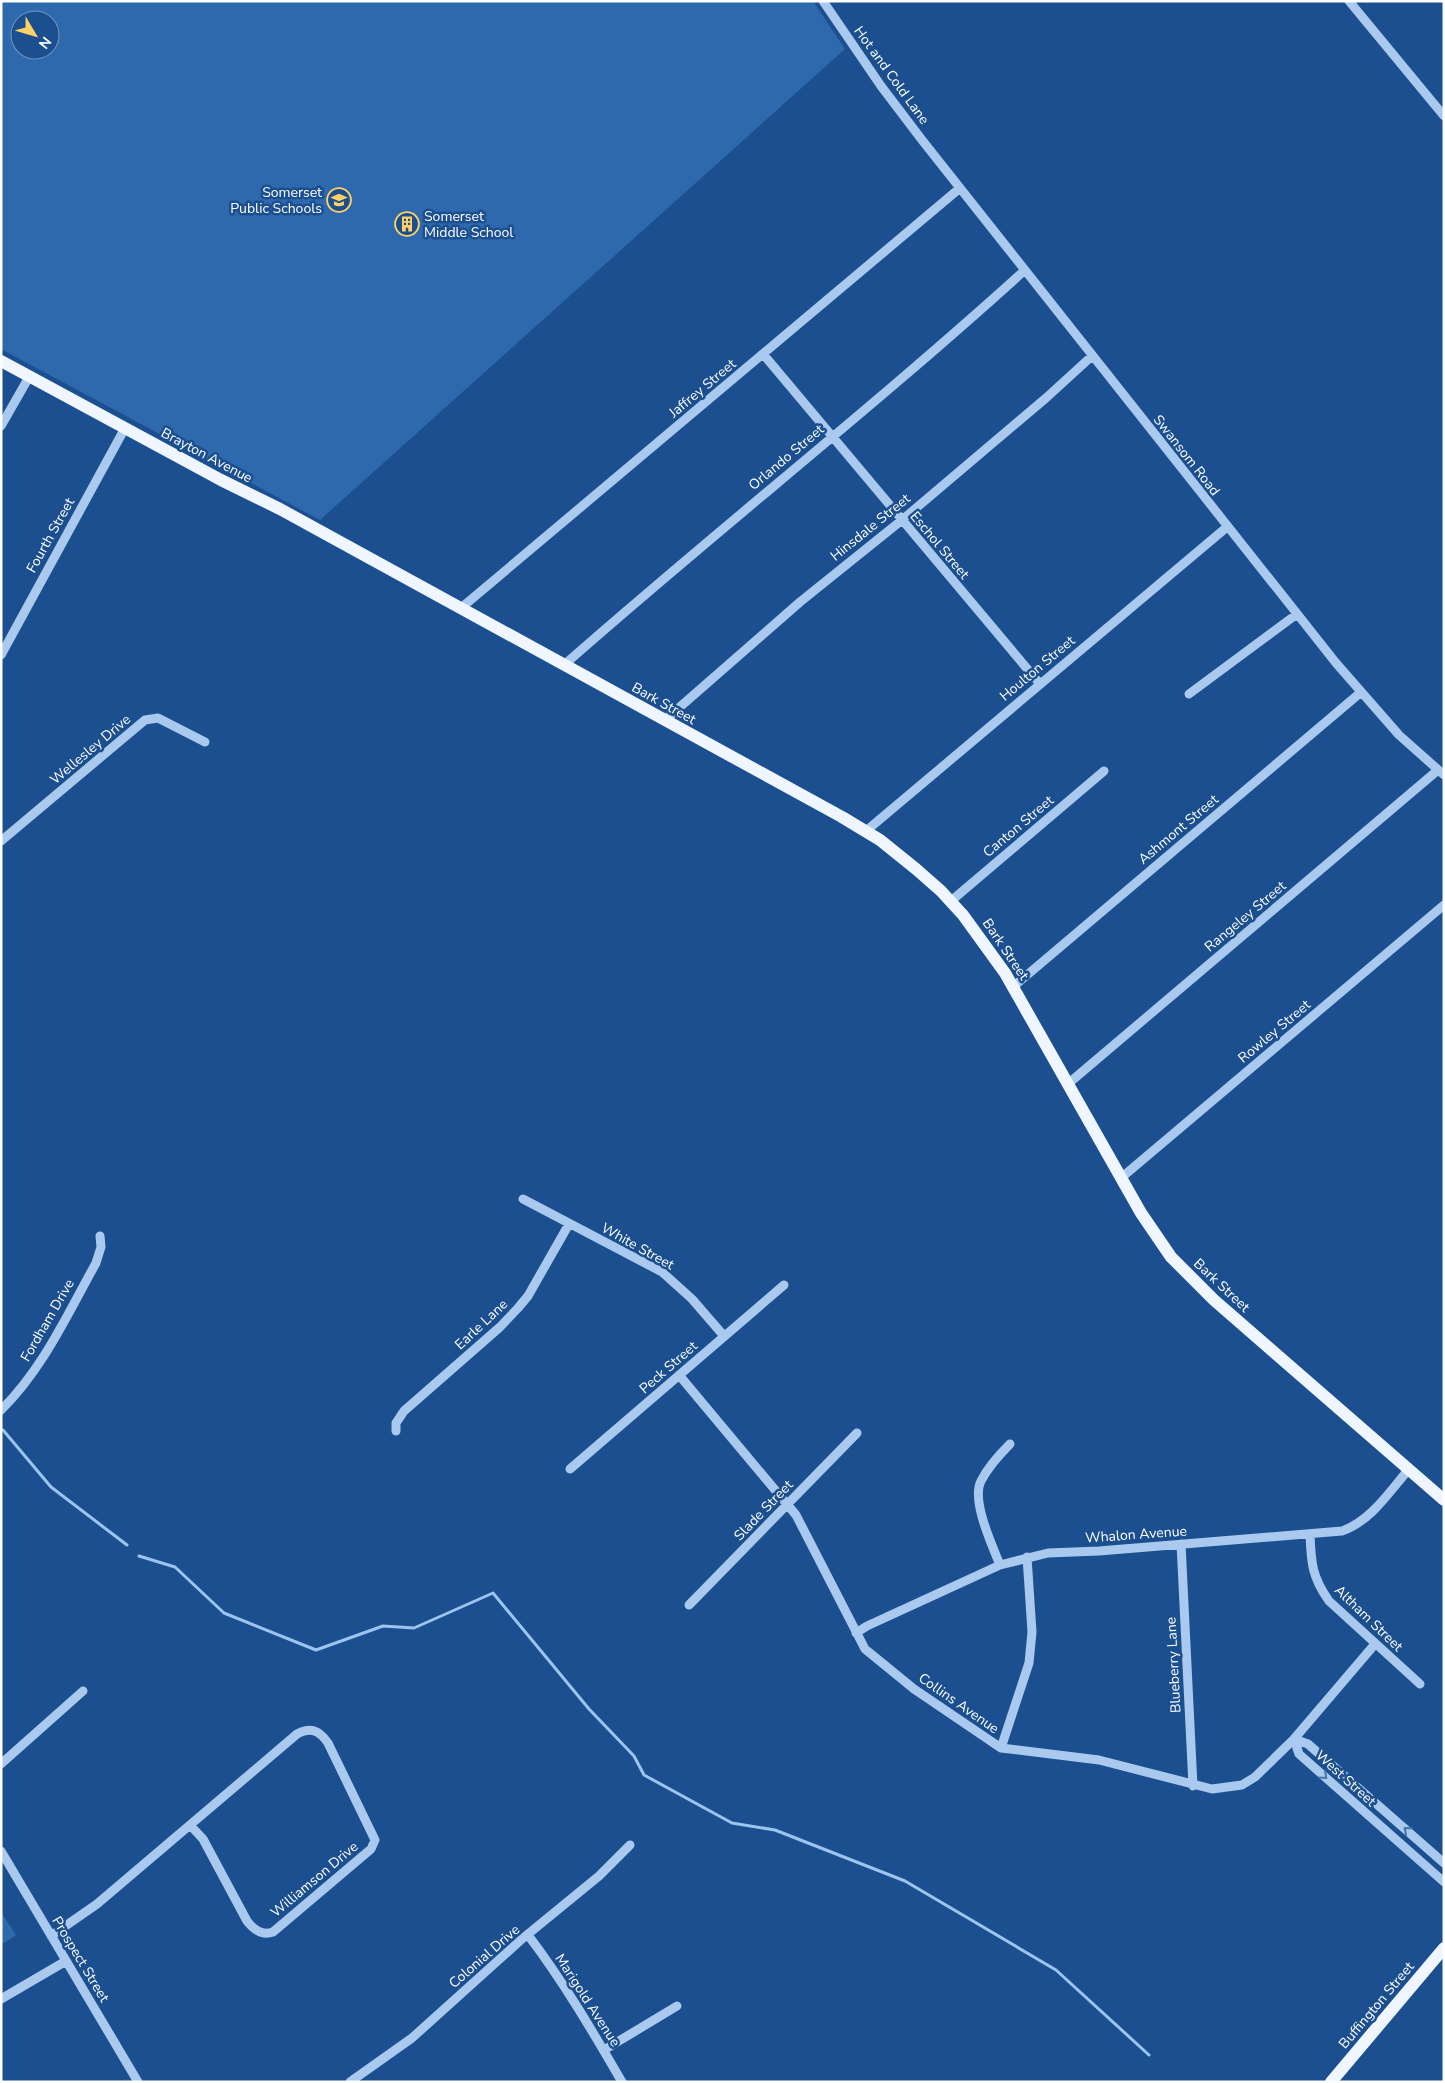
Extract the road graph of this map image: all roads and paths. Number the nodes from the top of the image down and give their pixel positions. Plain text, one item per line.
1 (823, 1) edge
2 (1349, 1) edge
3 (1444, 116) edge
4 (922, 140) joint
5 (960, 188) junction
6 (1025, 270) junction
7 (763, 354) junction
8 (1092, 356) junction
9 (1, 362) edge
10 (29, 376) junction
11 (1, 426) edge
12 (125, 428) junction
13 (832, 436) junction
14 (902, 520) junction
15 (1227, 526) junction
16 (399, 575) joint
17 (461, 608) junction
18 (1297, 614) junction
19 (1, 655) edge
20 (564, 665) junction
21 (1040, 684) junction
22 (1360, 693) junction
23 (1189, 694) dead end
24 (665, 720) junction
25 (205, 742) dead end
26 (1104, 771) dead end
27 (1441, 772) edge
28 (866, 831) junction
29 (1, 841) edge
30 (951, 901) junction
31 (1444, 905) edge
32 (1013, 987) junction
33 (1069, 1083) junction
34 (1121, 1178) junction
35 (523, 1199) dead end
36 (569, 1224) junction
37 (100, 1236) dead end
38 (784, 1285) dead end
39 (724, 1336) junction
40 (679, 1375) junction
41 (1, 1410) edge
42 (396, 1431) dead end
43 (857, 1433) dead end
44 (1010, 1444) dead end
45 (570, 1469) dead end
46 (1409, 1469) junction
47 (1444, 1500) edge
48 (788, 1504) junction
49 (1310, 1534) junction
50 (1181, 1544) junction
51 (1028, 1557) junction
52 (1000, 1565) junction
53 (689, 1605) dead end
54 (856, 1633) junction
55 (1375, 1644) junction
56 (1420, 1684) dead end
57 (83, 1691) dead end
58 (1294, 1739) junction
59 (1001, 1748) junction
60 (1, 1764) edge
61 (1194, 1786) junction
62 (190, 1825) junction
63 (630, 1845) dead end
64 (1, 1851) edge
65 (1444, 1863) edge
66 (1444, 1882) edge
67 (528, 1935) junction
68 (51, 1936) junction
69 (1444, 1948) edge
70 (66, 1961) junction
71 (1, 1999) edge
72 (677, 2006) dead end
73 (604, 2050) junction
74 (138, 2082) edge
75 (350, 2082) edge
76 (622, 2082) edge
77 (1330, 2082) edge

1 - 4 street, Hot and Cold Lane
2 - 3 street
4 - 5 street, Swansom Road
5 - 6 street, Swansom Road
5 - 7 street, Jaffrey Street
6 - 8 street, Swansom Road
6 - 13 street, Orlando Street
7 - 13 street, Eschol Street
7 - 17 street, Jaffrey Street
8 - 14 street, Hinsdale Street
8 - 15 street, Swansom Road
9 - 10 main road, Brayton Avenue
10 - 11 street
10 - 12 main road, Brayton Avenue
12 - 16 main road, Brayton Avenue
12 - 19 street, Fourth Street
13 - 14 street, Eschol Street
13 - 20 street, Orlando Street
14 - 21 street, Eschol Street
14 - 24 street, Hinsdale Street
15 - 18 street, Swansom Road
15 - 21 street, Houlton Street
16 - 17 main road, Bark Street
17 - 20 main road, Bark Street
18 - 22 street, Swansom Road
18 - 23 street
20 - 24 main road, Bark Street
21 - 28 street, Houlton Street
22 - 27 street, Swansom Road
22 - 32 street, Ashmont Street
24 - 28 main road, Bark Street
25 - 29 street, Wellesley Drive
26 - 30 street, Canton Street
27 - 33 street, Rangeley Street
28 - 30 main road, Bark Street
30 - 32 main road, Bark Street
31 - 34 street, Rowley Street
32 - 33 main road, Bark Street
33 - 34 main road, Bark Street
34 - 46 main road, Bark Street
35 - 36 street, White Street
36 - 39 street, White Street
36 - 42 street, Earle Lane
37 - 41 street, Fordham Drive
38 - 39 street, Peck Street
39 - 40 street, Peck Street
40 - 45 street, Peck Street
40 - 48 street, Collins Avenue
43 - 48 street, Slade Street
44 - 52 street
46 - 47 main road, Bark Street
46 - 49 street, Whalon Avenue
48 - 53 street, Slade Street
48 - 54 street, Collins Avenue
49 - 50 street, Whalon Avenue
49 - 55 street, Altham Street
50 - 51 street, Whalon Avenue
50 - 61 street, Blueberry Lane
51 - 52 street, Whalon Avenue
51 - 59 street
52 - 54 street, Whalon Avenue
54 - 59 street, Collins Avenue
55 - 56 street, Altham Street
55 - 58 street, Collins Avenue
57 - 60 street
58 - 61 street, Collins Avenue
65 -> 58 street, West Street
58 -> 66 street, West Street
59 - 61 street, Collins Avenue
62 - 62 street, Williamson Drive
62 - 68 street, Williamson Drive
63 - 67 street, Colonial Drive
64 - 68 street, Prospect Street
67 - 73 street, Marigold Avenue
67 - 75 street, Colonial Drive
68 - 70 street, Prospect Street
69 - 77 main road, Buffington Street
70 - 71 street
70 - 74 street, Prospect Street
72 - 73 street
73 - 76 street, Marigold Avenue

